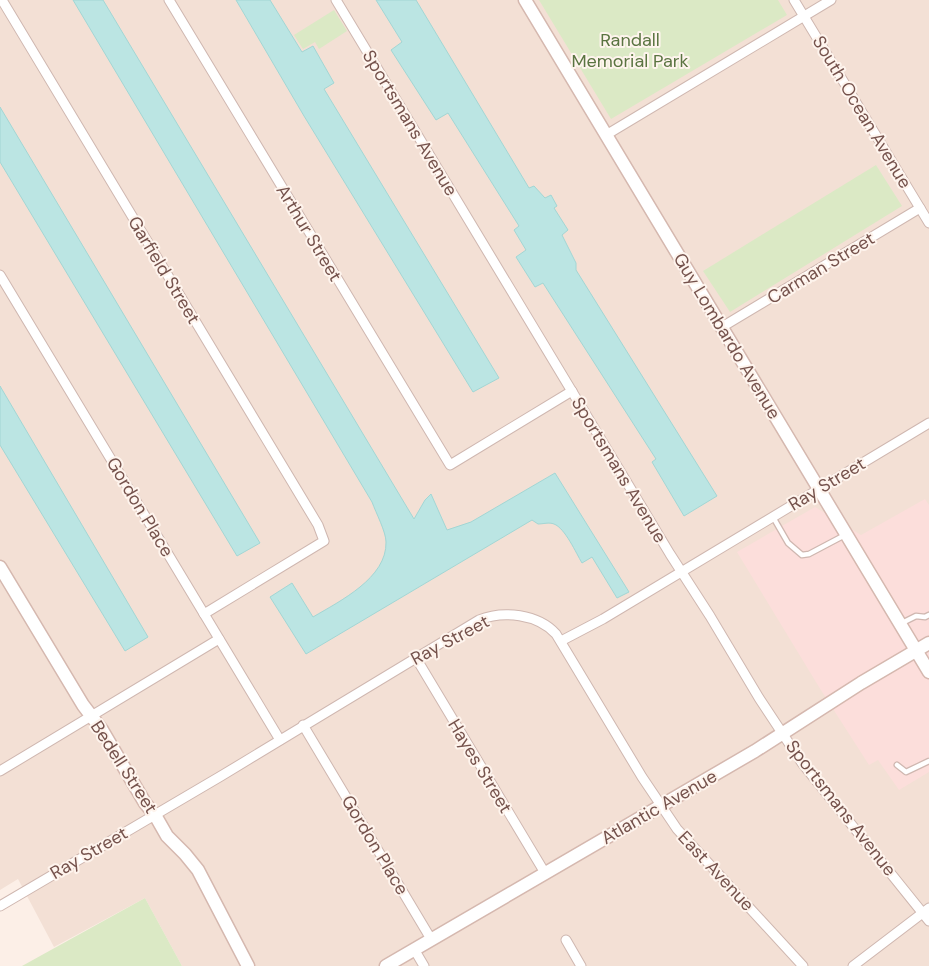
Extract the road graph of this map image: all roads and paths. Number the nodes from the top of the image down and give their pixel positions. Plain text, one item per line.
1 (2, 0) edge
2 (169, 0) edge
3 (336, 0) edge
4 (525, 0) edge
5 (794, 0) edge
6 (831, 0) edge
7 (804, 16) junction
8 (606, 135) junction
9 (920, 208) junction
10 (929, 223) edge
11 (0, 275) edge
12 (722, 327) junction
13 (572, 392) junction
14 (929, 423) edge
15 (819, 489) junction
16 (773, 517) junction
17 (846, 534) junction
18 (0, 567) edge
19 (682, 572) junction
20 (204, 614) junction
21 (929, 615) edge
22 (900, 624) junction
23 (219, 639) junction
24 (561, 640) junction
25 (929, 643) edge
26 (916, 650) junction
27 (416, 658) junction
28 (929, 672) edge
29 (92, 716) junction
30 (303, 726) junction
31 (783, 733) junction
32 (280, 740) junction
33 (929, 762) edge
34 (897, 765) dead end
35 (0, 771) edge
36 (661, 806) junction
37 (155, 815) junction
38 (544, 873) junction
39 (0, 906) edge
40 (926, 910) edge
41 (929, 921) edge
42 (432, 939) junction
43 (566, 940) dead end
44 (414, 950) junction
45 (248, 966) edge
46 (386, 966) edge
47 (424, 966) edge
48 (581, 966) edge
49 (803, 966) edge
50 (853, 966) edge

1 - 20 street, Garfield Street
2 - 13 street, Arthur Street
3 - 13 street, Sportsmans Avenue
4 - 8 street, Guy Lombardo Avenue
5 - 7 street, South Ocean Avenue
6 - 7 street
7 - 8 street
7 - 9 street, South Ocean Avenue
8 - 12 street, Guy Lombardo Avenue
9 - 10 street, South Ocean Avenue
9 - 12 street, Carman Street
11 - 20 street, Gordon Place
12 - 15 street, Guy Lombardo Avenue
13 - 19 street, Sportsmans Avenue
14 - 15 street, Ray Street
15 - 16 street, Ray Street
15 - 17 street, Guy Lombardo Avenue
16 - 17 lane
16 - 19 street, Ray Street
17 - 22 street, Guy Lombardo Avenue
18 - 29 street, Bedell Street
19 - 24 street, Ray Street
19 - 31 street, Sportsmans Avenue
20 - 23 street, Gordon Place
21 - 22 lane
22 - 26 street, Guy Lombardo Avenue
23 - 29 street
23 - 32 street, Gordon Place
24 - 27 street, Ray Street
24 - 36 street, East Avenue
25 - 26 street, Atlantic Avenue
26 - 28 street, Guy Lombardo Avenue
26 - 31 street, Atlantic Avenue
27 - 30 street, Ray Street
27 - 38 street, Hayes Street
29 - 35 street
29 - 37 street, Bedell Street
30 - 32 street, Ray Street
30 - 42 street, Gordon Place
31 - 36 street, Atlantic Avenue
31 - 40 street, Sportsmans Avenue
32 - 37 street, Ray Street
33 - 34 lane
36 - 38 street, Atlantic Avenue
36 - 49 street, East Avenue
37 - 39 street, Ray Street
37 - 45 street, Bedell Street
38 - 42 street, Atlantic Avenue
40 - 41 street, Sportsmans Avenue
40 - 50 street
42 - 44 street, Atlantic Avenue
43 - 48 street
44 - 46 street, Atlantic Avenue
44 - 47 street

